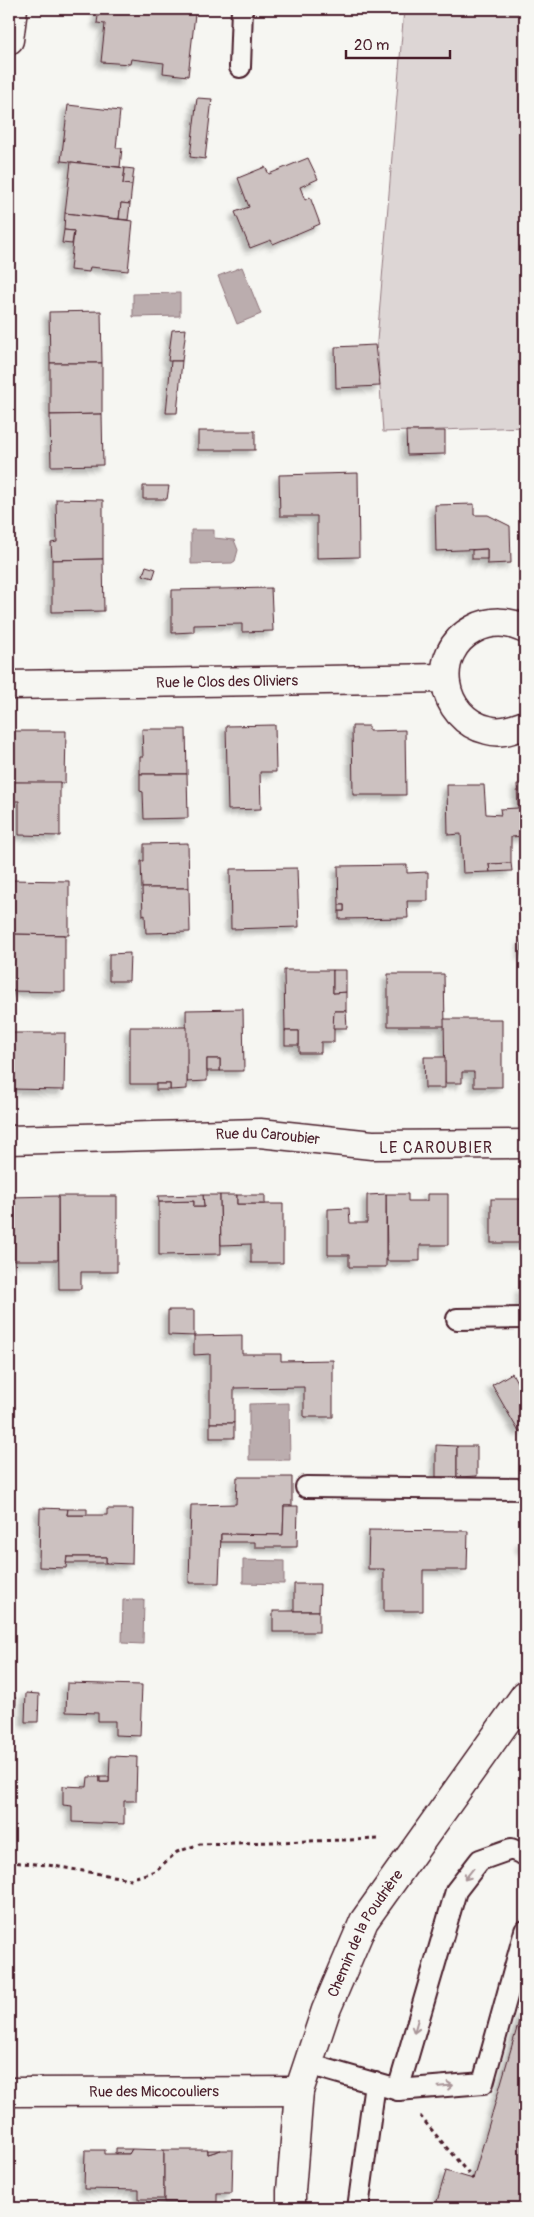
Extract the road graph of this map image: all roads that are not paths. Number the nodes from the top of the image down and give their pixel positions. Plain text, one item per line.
1 (13, 9) edge
2 (242, 9) edge
3 (9, 40) edge
4 (240, 67) dead end
5 (525, 629) edge
6 (444, 678) junction
7 (9, 685) edge
8 (525, 725) edge
9 (9, 1140) edge
10 (525, 1144) edge
11 (525, 1318) edge
12 (457, 1319) dead end
13 (306, 1487) dead end
14 (525, 1489) edge
15 (525, 1695) edge
16 (525, 1855) edge
17 (525, 1931) edge
18 (308, 2064) junction
19 (375, 2083) junction
20 (398, 2090) junction
21 (299, 2091) junction
22 (9, 2092) edge
23 (291, 2208) edge
24 (358, 2208) edge

1 - 3 street
2 - 4 lane
5 - 6 street
6 - 7 street, Rue le Clos des Oliviers
6 - 8 street
9 - 10 street, Rue du Caroubier
11 - 12 lane
13 - 14 lane
15 - 18 street, Chemin de la Poudrière
16 -> 20 lane
20 -> 17 lane
18 - 19 lane
18 - 21 street, Chemin de la Poudrière
19 - 20 lane
19 - 24 lane
21 - 22 street, Rue des Micocouliers
21 - 23 street, Chemin de la Poudrière

